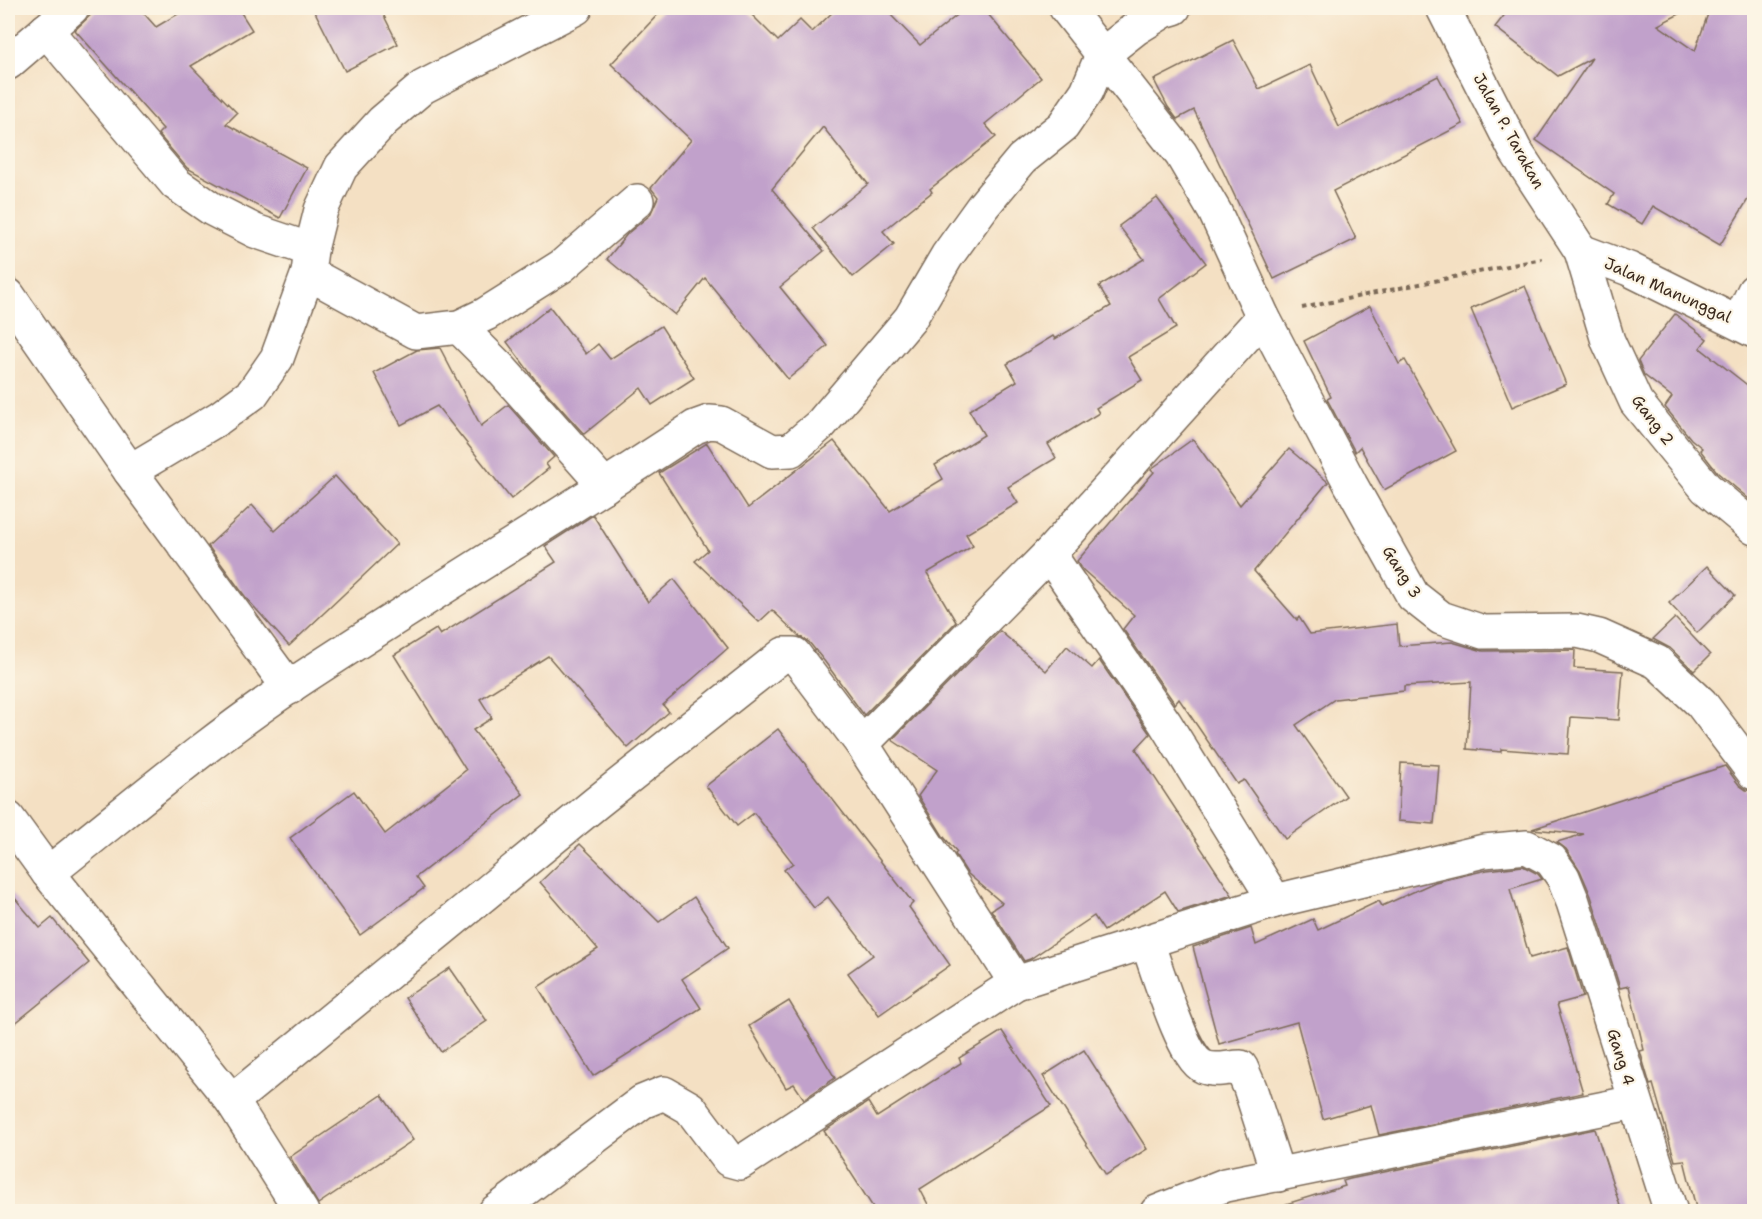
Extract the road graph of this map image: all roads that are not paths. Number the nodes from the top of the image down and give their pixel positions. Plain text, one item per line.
1 (72, 8) edge
2 (576, 8) edge
3 (1066, 8) edge
4 (1174, 8) edge
5 (1451, 13) edge
6 (46, 30) junction
7 (1102, 55) junction
8 (8, 63) edge
9 (637, 201) dead end
10 (1581, 251) junction
11 (309, 261) junction
12 (1755, 291) edge
13 (8, 295) edge
14 (1263, 316) junction
15 (1747, 326) edge
16 (459, 327) junction
17 (130, 471) junction
18 (605, 486) junction
19 (1755, 528) edge
20 (1049, 554) junction
21 (289, 688) junction
22 (862, 744) junction
23 (1755, 773) edge
24 (8, 818) edge
25 (48, 873) junction
26 (1275, 901) junction
27 (1147, 942) junction
28 (1016, 983) junction
29 (232, 1101) junction
30 (1635, 1102) junction
31 (1278, 1175) junction
32 (302, 1212) edge
33 (495, 1212) edge
34 (1157, 1212) edge
35 (1671, 1212) edge

1 - 6 street
2 - 11 street
3 - 7 street, Gang 3
4 - 7 street
5 - 10 street, Jalan P. Tarakan
6 - 8 street
6 - 11 street
7 - 14 street, Gang 3
7 - 18 street
9 - 16 street
10 - 15 street, Jalan Manunggal
10 - 19 street, Gang 2
11 - 16 street
11 - 17 street
12 - 15 street
13 - 17 street
14 - 20 street
14 - 23 street, Gang 3
16 - 18 street
17 - 21 street
18 - 21 street
20 - 22 street
20 - 26 street
21 - 25 street
22 - 28 street
22 - 29 street
24 - 25 street
25 - 29 street
26 - 27 street, Gang 4
26 - 30 street, Gang 4
27 - 28 street, Gang 4
27 - 31 street
28 - 33 street, Gang 4
29 - 32 street
30 - 31 street
30 - 35 street, Gang 4
31 - 34 street

